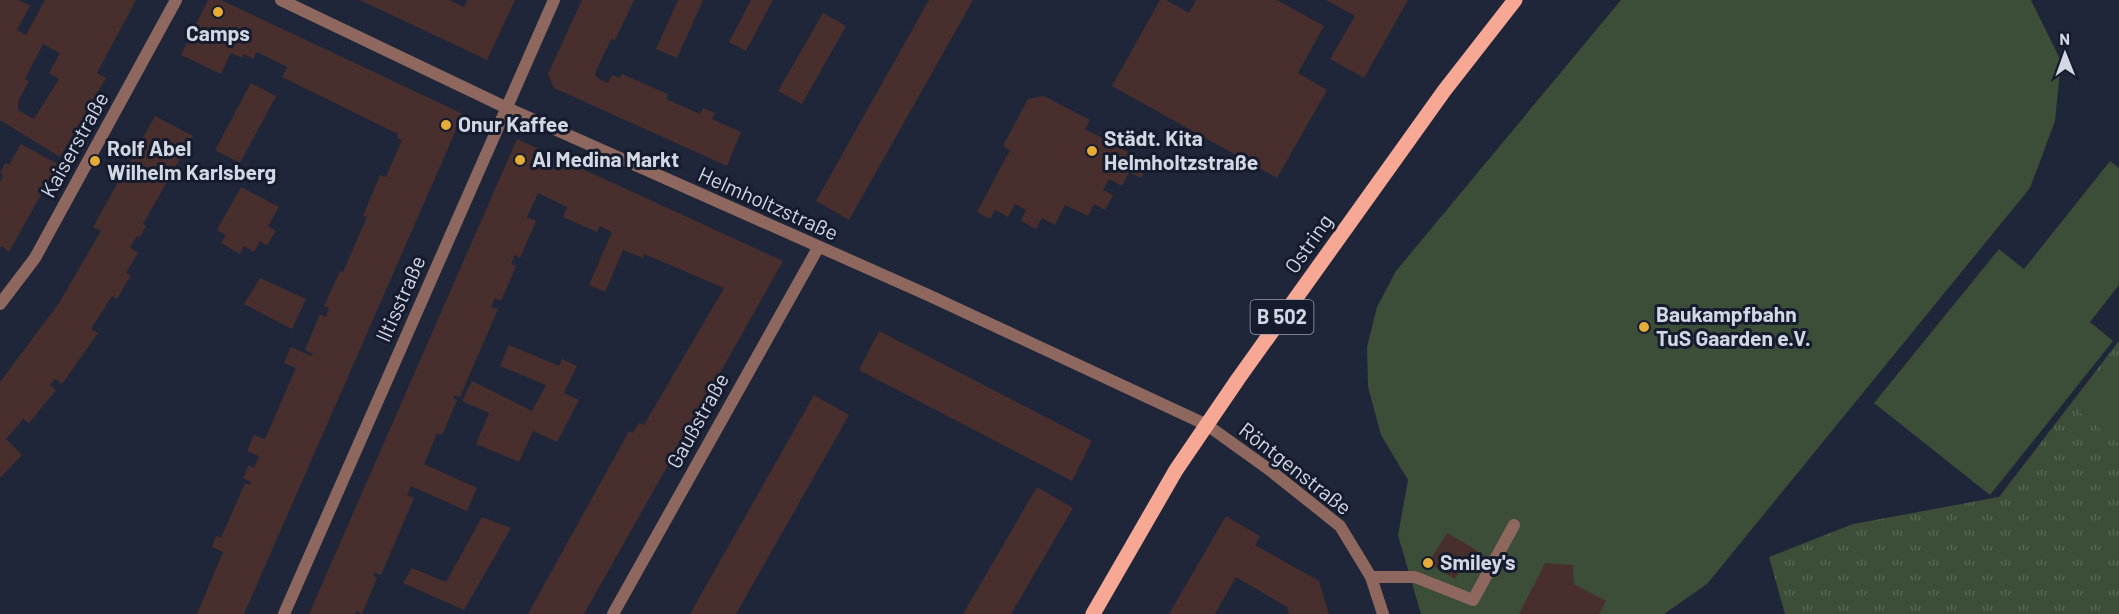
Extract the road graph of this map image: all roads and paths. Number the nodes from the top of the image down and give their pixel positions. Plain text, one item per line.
1 (176, 0) edge
2 (281, 0) edge
3 (554, 0) edge
4 (1515, 0) edge
5 (507, 108) junction
6 (818, 248) junction
7 (0, 304) edge
8 (1207, 425) junction
9 (1514, 525) dead end
10 (1371, 577) junction
11 (284, 614) edge
12 (613, 614) edge
13 (1093, 614) edge
14 (1383, 614) edge

1 - 7 street, Kaiserstraße
2 - 5 street, Helmholtzstraße
3 - 5 street, Iltisstraße
4 - 8 main road, Ostring / B 502
5 - 6 street, Helmholtzstraße
5 - 11 street, Iltisstraße
6 - 8 street, Helmholtzstraße
6 - 12 street, Gaußstraße
8 - 10 street, Röntgenstraße
8 - 13 main road, Ostring / B 502
9 - 10 street
10 - 14 street, Röntgenstraße

